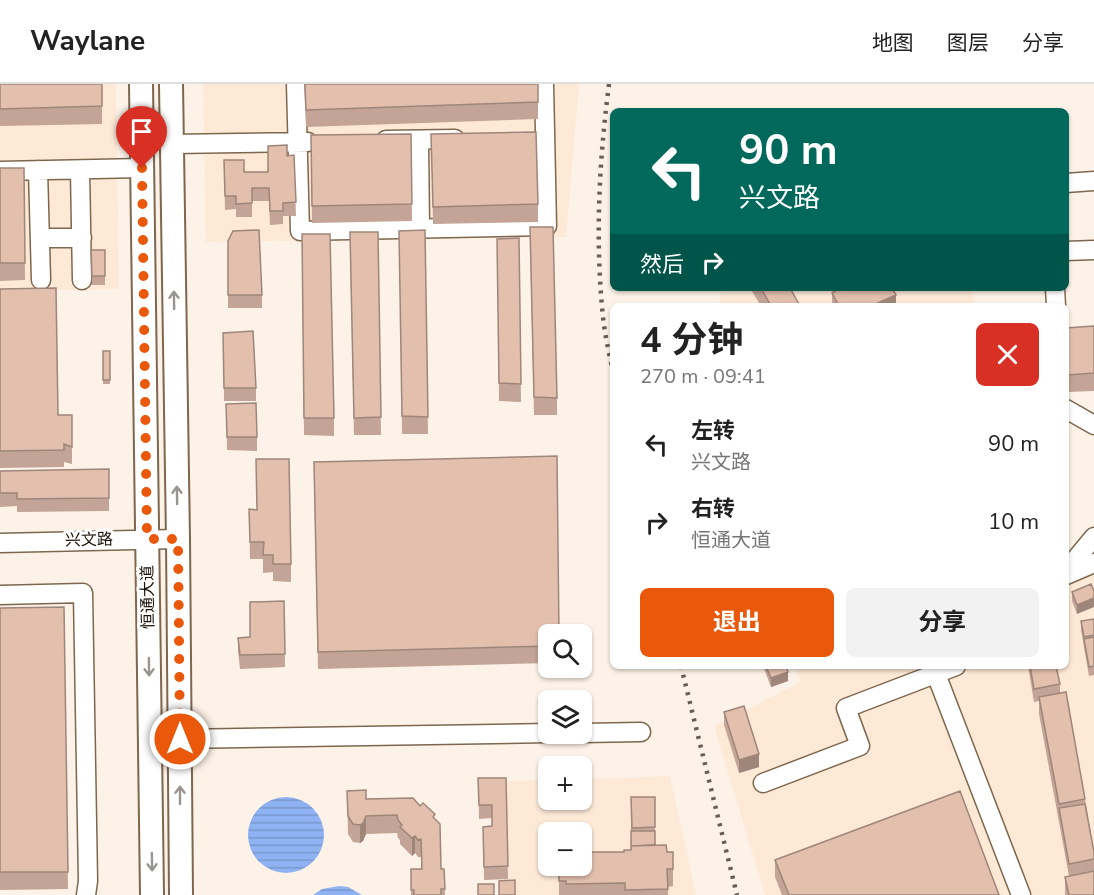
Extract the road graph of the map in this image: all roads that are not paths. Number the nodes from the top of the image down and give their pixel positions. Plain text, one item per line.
1 (141, 84) edge
2 (171, 84) edge
3 (296, 84) edge
4 (544, 84) edge
5 (476, 139) edge
6 (419, 140) junction
7 (331, 141) edge
8 (364, 141) edge
9 (298, 142) junction
10 (172, 144) junction
11 (142, 168) junction
12 (38, 170) junction
13 (80, 170) junction
14 (0, 171) edge
15 (1094, 181) edge
16 (1069, 183) edge
17 (420, 229) junction
18 (40, 238) junction
19 (81, 238) junction
20 (1094, 250) edge
21 (1069, 251) edge
22 (41, 280) dead end
23 (82, 280) dead end
24 (1069, 411) edge
25 (1094, 425) edge
26 (1094, 537) edge
27 (147, 539) junction
28 (178, 539) junction
29 (0, 543) edge
30 (1094, 563) edge
31 (1069, 569) edge
32 (1069, 572) edge
33 (0, 595) edge
34 (948, 669) edge
35 (936, 674) junction
36 (640, 732) dead end
37 (538, 733) edge
38 (592, 733) edge
39 (180, 739) junction
40 (763, 783) dead end
41 (86, 895) edge
42 (152, 895) edge
43 (181, 895) edge
44 (1021, 895) edge

1 - 11 main road, 恒通大道
2 - 10 main road, 恒通大道
3 - 9 street
4 - 17 street
5 - 6 street
6 - 8 street
6 - 17 street
7 - 9 street
9 - 10 street
9 - 17 street
28 -> 10 main road, 恒通大道
11 - 13 street
11 - 27 main road, 恒通大道
12 - 13 street
12 - 14 street
12 - 18 street
13 - 19 street
15 - 16 street
18 - 19 street
18 - 22 street
19 - 23 street
20 - 21 street
24 - 25 street
26 - 31 street
27 - 28 street, 兴文路
27 - 29 street, 兴文路
27 -> 42 main road, 恒通大道
28 - 39 main road, 恒通大道
30 - 32 street
33 - 41 street
34 - 35 street
35 - 40 street
35 - 44 street
36 - 38 street
37 - 39 street
43 -> 39 main road, 恒通大道

